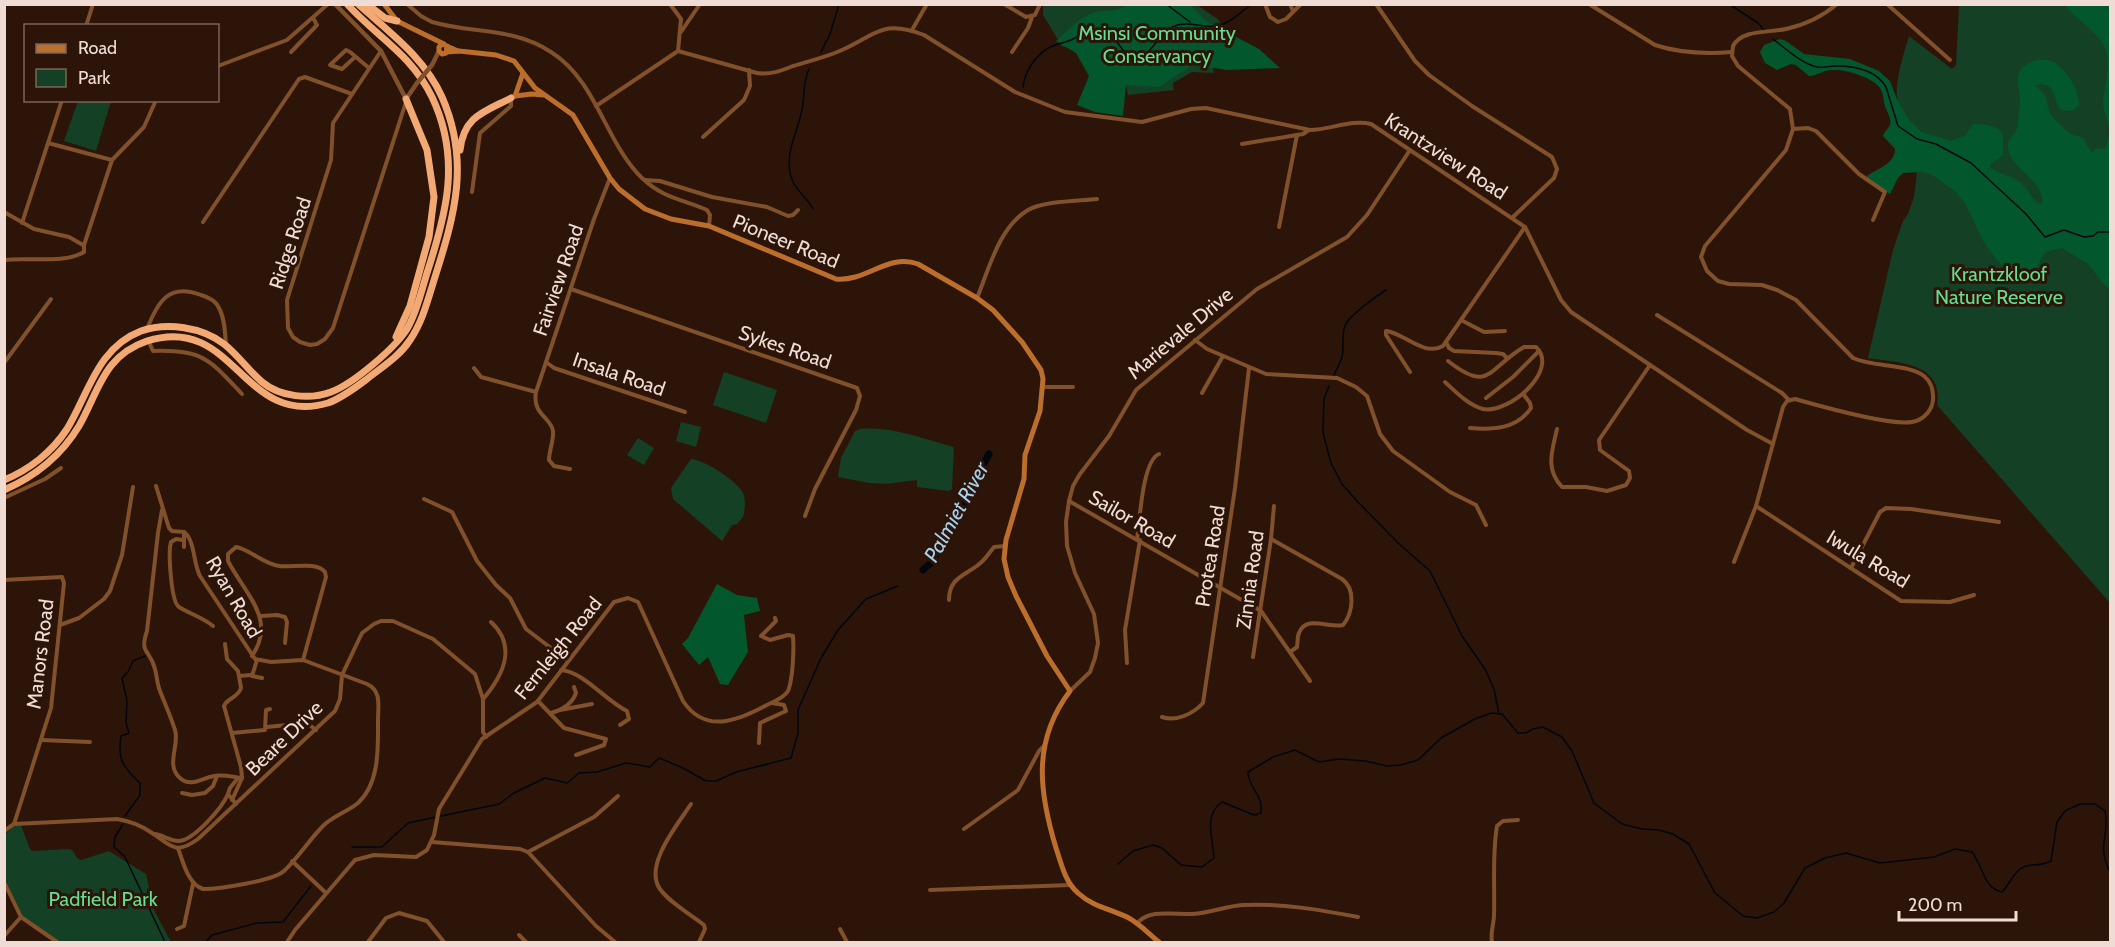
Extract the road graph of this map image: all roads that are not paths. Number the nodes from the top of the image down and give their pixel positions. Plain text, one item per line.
1 (93, 4) edge
2 (328, 4) edge
3 (335, 4) edge
4 (347, 4) edge
5 (358, 4) edge
6 (382, 4) edge
7 (407, 4) edge
8 (670, 4) edge
9 (700, 4) edge
10 (927, 4) edge
11 (1004, 4) edge
12 (1040, 4) edge
13 (1265, 4) edge
14 (1290, 4) edge
15 (1301, 4) edge
16 (1376, 4) edge
17 (1589, 4) edge
18 (1837, 4) edge
19 (1887, 4) edge
20 (367, 6) edge
21 (1293, 11) junction
22 (1032, 17) junction
23 (313, 18) junction
24 (397, 21) junction
25 (88, 24) edge
26 (912, 30) junction
27 (681, 32) junction
28 (443, 49) junction
29 (381, 51) junction
30 (678, 51) junction
31 (291, 52) dead end
32 (1012, 52) dead end
33 (1732, 52) junction
34 (355, 57) junction
35 (1950, 60) dead end
36 (430, 64) junction
37 (219, 66) edge
38 (369, 68) junction
39 (749, 70) junction
40 (522, 73) junction
41 (416, 85) junction
42 (532, 85) junction
43 (400, 86) junction
44 (352, 94) junction
45 (544, 95) junction
46 (513, 97) junction
47 (406, 99) junction
48 (61, 102) edge
49 (155, 102) edge
50 (596, 106) junction
51 (401, 122) junction
52 (417, 124) junction
53 (1793, 129) junction
54 (1310, 130) junction
55 (1297, 135) junction
56 (703, 137) dead end
57 (48, 143) junction
58 (1242, 144) dead end
59 (1410, 150) junction
60 (111, 160) junction
61 (458, 163) junction
62 (610, 178) junction
63 (644, 180) junction
64 (471, 192) dead end
65 (1097, 199) dead end
66 (798, 210) dead end
67 (4, 212) edge
68 (1513, 217) junction
69 (1873, 220) dead end
70 (202, 222) dead end
71 (22, 223) junction
72 (709, 225) junction
73 (1279, 227) dead end
74 (1525, 227) junction
75 (84, 245) junction
76 (4, 260) edge
77 (571, 289) junction
78 (977, 298) junction
79 (51, 299) dead end
80 (1657, 315) dead end
81 (1461, 320) junction
82 (146, 330) junction
83 (4, 331) edge
84 (1505, 331) dead end
85 (1195, 340) junction
86 (148, 341) junction
87 (1446, 342) junction
88 (4, 343) edge
89 (1189, 345) junction
90 (226, 346) junction
91 (1202, 346) junction
92 (1539, 351) junction
93 (382, 356) junction
94 (1223, 356) junction
95 (1507, 358) junction
96 (1448, 361) dead end
97 (546, 362) junction
98 (4, 363) edge
99 (1650, 365) junction
100 (474, 368) dead end
101 (1249, 368) junction
102 (1410, 372) dead end
103 (1445, 382) dead end
104 (1042, 387) junction
105 (1073, 387) dead end
106 (536, 392) junction
107 (1202, 393) dead end
108 (242, 394) dead end
109 (1524, 394) junction
110 (1486, 398) dead end
111 (1789, 400) junction
112 (685, 412) dead end
113 (1470, 428) dead end
114 (1557, 429) dead end
115 (1773, 444) junction
116 (1159, 454) dead end
117 (61, 468) dead end
118 (570, 469) dead end
119 (4, 480) edge
120 (156, 486) dead end
121 (133, 487) dead end
122 (4, 489) edge
123 (4, 498) edge
124 (424, 499) dead end
125 (1069, 501) junction
126 (1078, 505) junction
127 (1274, 506) dead end
128 (1756, 506) junction
129 (1068, 509) junction
130 (162, 510) junction
131 (805, 516) dead end
132 (1999, 522) dead end
133 (1486, 525) dead end
134 (184, 532) junction
135 (1271, 539) junction
136 (183, 540) junction
137 (1138, 540) junction
138 (1005, 546) junction
139 (184, 547) dead end
140 (1734, 562) dead end
141 (1851, 568) junction
142 (4, 580) edge
143 (1220, 587) junction
144 (1974, 595) dead end
145 (949, 600) dead end
146 (1261, 611) junction
147 (261, 616) junction
148 (775, 618) dead end
149 (491, 622) dead end
150 (60, 625) junction
151 (213, 626) dead end
152 (285, 643) dead end
153 (225, 645) dead end
154 (1290, 652) junction
155 (252, 656) junction
156 (1253, 657) dead end
157 (257, 660) junction
158 (303, 660) junction
159 (568, 661) junction
160 (1127, 663) dead end
161 (560, 670) junction
162 (251, 675) junction
163 (342, 675) junction
164 (240, 676) junction
165 (262, 678) dead end
166 (1310, 681) dead end
167 (574, 687) dead end
168 (1068, 688) junction
169 (483, 699) junction
170 (538, 701) junction
171 (772, 703) junction
172 (592, 704) dead end
173 (270, 709) dead end
174 (559, 710) junction
175 (551, 713) junction
176 (1162, 717) dead end
177 (620, 725) dead end
178 (267, 727) junction
179 (316, 730) junction
180 (232, 733) junction
181 (486, 737) junction
182 (41, 740) junction
183 (90, 741) dead end
184 (759, 743) dead end
185 (1044, 746) junction
186 (576, 755) dead end
187 (217, 776) junction
188 (241, 777) junction
189 (182, 793) dead end
190 (228, 795) junction
191 (618, 796) dead end
192 (232, 800) junction
193 (236, 804) junction
194 (691, 804) dead end
195 (1518, 820) dead end
196 (14, 824) junction
197 (964, 829) dead end
198 (4, 831) edge
199 (154, 834) junction
200 (432, 842) junction
201 (178, 848) junction
202 (528, 852) junction
203 (292, 861) junction
204 (4, 882) edge
205 (194, 883) junction
206 (1070, 885) junction
207 (930, 890) dead end
208 (326, 893) junction
209 (21, 917) junction
210 (1358, 917) dead end
211 (1137, 924) junction
212 (840, 928) dead end
213 (177, 929) dead end
214 (519, 935) dead end
215 (4, 936) edge
216 (57, 942) edge
217 (287, 942) edge
218 (368, 942) edge
219 (444, 942) edge
220 (526, 942) edge
221 (615, 942) edge
222 (699, 942) edge
223 (847, 942) edge
224 (1159, 942) edge
225 (1492, 942) edge

1 - 25 street
2 - 23 street
3 - 29 street
4 - 93 highway
5 - 36 highway
6 - 20 highway
6 - 24 main road
7 - 50 street
8 - 27 street
9 - 27 street
10 - 26 street
11 - 22 street
12 - 22 street
13 - 21 street
14 - 21 street
15 - 21 street
16 - 68 street
17 - 33 street
18 - 33 street
19 - 35 street
20 - 24 highway
20 - 36 highway
22 - 32 street
23 - 31 street
23 - 37 street
24 - 28 main road, Pioneer Road
26 - 39 street, Krantzview Road
26 - 54 street, Krantzview Road
27 - 30 street
28 - 36 street, Ridge Road
28 - 40 main road, Pioneer Road
29 - 38 street, Ridge Road
29 - 43 street
30 - 39 street, Krantzview Road
30 - 50 street
33 - 53 street
34 - 34 street
34 - 38 street
36 - 41 street, Ridge Road, bridge
36 - 61 highway
38 - 44 street, Ridge Road
39 - 56 street
40 - 42 main road, Pioneer Road
40 - 46 main road
41 - 43 street
41 - 47 street, Ridge Road
42 - 45 main road, Pioneer Road
42 - 46 main road
43 - 47 street
44 - 51 street, Ridge Road
44 - 70 street
45 - 46 main road
45 - 62 main road, Pioneer Road
46 - 61 highway
46 - 64 street
47 - 51 street, Ridge Road
47 - 52 highway
48 - 57 street
49 - 60 street
50 - 63 street
51 - 52 street
52 - 93 highway
53 - 69 street
53 - 111 street
54 - 55 street
54 - 59 street, Krantzview Road
55 - 58 street
55 - 73 street
57 - 60 street
57 - 71 street
59 - 68 street, Krantzview Road
59 - 85 street, Marievale Drive
60 - 75 street
61 - 86 highway
62 - 72 main road, Pioneer Road
62 - 77 street, Fairview Road
63 - 66 street
63 - 72 street
65 - 78 street
67 - 71 street
68 - 74 street, Krantzview Road
71 - 75 street
72 - 78 main road, Pioneer Road
74 - 81 street
74 - 99 street, Krantzview Road
75 - 76 street
77 - 97 street, Fairview Road
77 - 131 street, Sykes Road
78 - 104 main road, Pioneer Road
79 - 98 street
80 - 111 street
81 - 84 street
81 - 87 street
82 - 90 highway
82 - 90 street
82 - 119 highway
83 - 88 street
85 - 89 street, Marievale Drive
85 - 91 street
86 - 108 street
86 - 122 highway
87 - 95 street
87 - 102 street
89 - 91 street
89 - 125 street, Marievale Drive
90 - 93 highway
91 - 94 street
92 - 95 street
92 - 109 street
92 - 110 street
94 - 101 street
94 - 107 street
95 - 96 street
97 - 106 street, Fairview Road
97 - 112 street, Insala Road
99 - 114 street
99 - 115 street, Krantzview Road
100 - 106 street
101 - 133 street
101 - 143 street, Protea Road
103 - 109 street
104 - 105 street
104 - 138 main road, Pioneer Road
106 - 118 street
109 - 113 street
111 - 115 street
115 - 128 street
116 - 137 street
117 - 123 street
120 - 130 street
121 - 150 street
124 - 159 street
125 - 126 street, Sailor Road
125 - 129 street, Marievale Drive
126 - 129 street
126 - 137 street, Sailor Road
127 - 135 street, Zinnia Road
128 - 140 street
128 - 141 street, Iwula Road
129 - 168 street, Marievale Drive
130 - 134 street
130 - 187 street
132 - 141 street
134 - 136 street
134 - 155 street, Ryan Road
135 - 146 street, Zinnia Road
135 - 154 street
136 - 139 street
136 - 151 street
137 - 143 street, Sailor Road
137 - 160 street
138 - 145 street
138 - 168 main road, Pioneer Road
141 - 144 street, Iwula Road
142 - 150 street, Manors Road
143 - 146 street, Sailor Road
143 - 176 street, Protea Road
146 - 154 street, Sailor Road
146 - 156 street, Zinnia Road
147 - 152 street
147 - 155 street
147 - 158 street
148 - 171 street, Fernleigh Road
149 - 169 street
150 - 182 street, Manors Road
153 - 164 street
154 - 166 street, Sailor Road
155 - 157 street, Ryan Road
157 - 158 street, Ryan Road
157 - 162 street
158 - 163 street, Ryan Road
159 - 161 street, Fernleigh Road
159 - 171 street, Fernleigh Road
161 - 170 street, Fernleigh Road
161 - 177 street
162 - 164 street
162 - 165 street
163 - 169 street, Beare Drive
163 - 179 street, Beare Drive
163 - 203 street
164 - 180 street
167 - 174 street
168 - 185 main road
169 - 181 street
170 - 175 street
170 - 181 street, Fernleigh Road
171 - 184 street
172 - 174 street
173 - 178 street
174 - 175 street
175 - 186 street
178 - 179 street
178 - 180 street
179 - 193 street, Beare Drive
180 - 188 street
181 - 200 street
182 - 183 street
182 - 196 street, Manors Road
185 - 197 street
185 - 206 main road
187 - 188 street
187 - 189 street
188 - 190 street
188 - 192 street
190 - 192 street
190 - 199 street
191 - 202 street
192 - 193 street
193 - 201 street, Beare Drive
194 - 222 street
195 - 225 street
196 - 198 street
196 - 199 street
199 - 201 street
200 - 202 street
200 - 208 street
201 - 205 street
202 - 221 street
203 - 205 street
203 - 208 street
204 - 209 street
205 - 213 street
206 - 207 street
206 - 211 main road
208 - 217 street
209 - 215 street
209 - 216 street
210 - 211 street
211 - 224 main road
212 - 223 street
214 - 220 street
218 - 219 street

